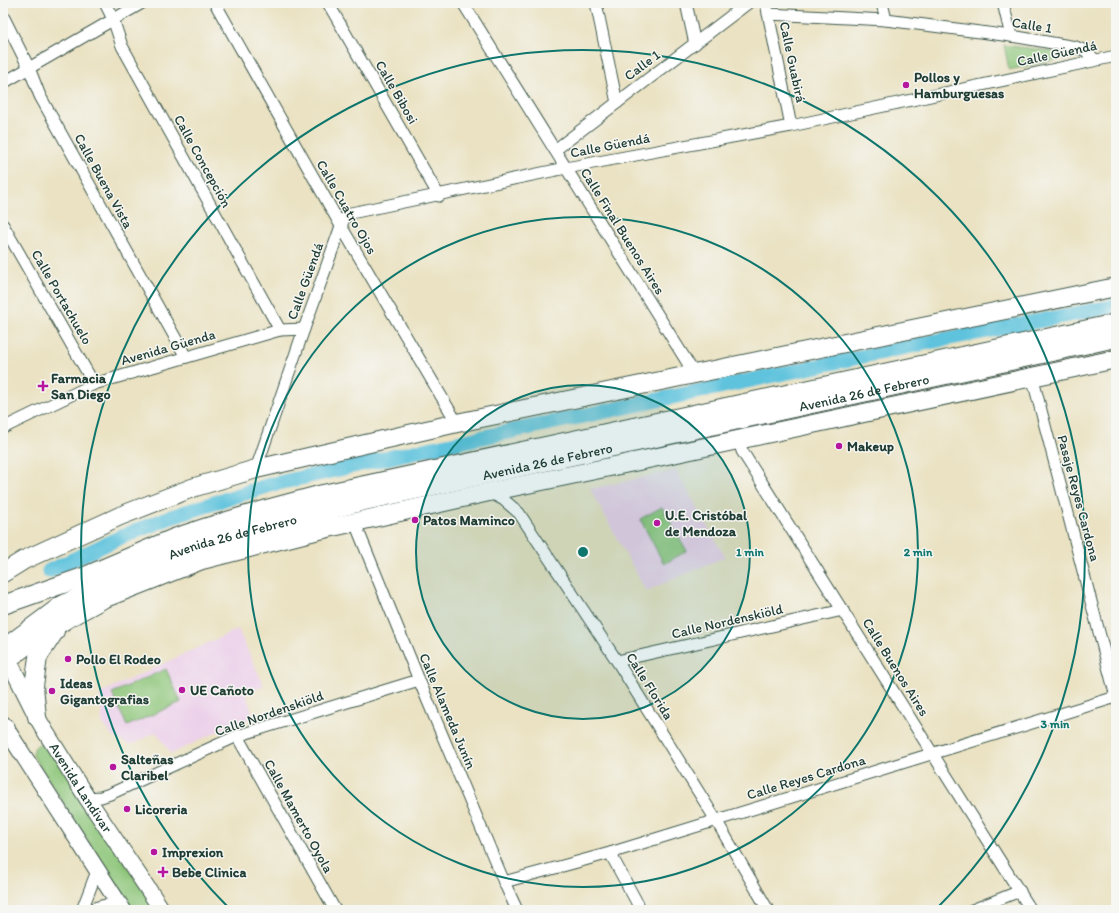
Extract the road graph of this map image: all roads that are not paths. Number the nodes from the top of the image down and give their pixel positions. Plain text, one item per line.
1 (105, 3) edge
2 (142, 3) edge
3 (215, 3) edge
4 (328, 3) edge
5 (464, 3) edge
6 (596, 3) edge
7 (686, 3) edge
8 (748, 3) edge
9 (882, 3) edge
10 (1003, 3) edge
11 (767, 9) edge
12 (3, 16) edge
13 (113, 19) junction
14 (886, 20) junction
15 (1011, 36) junction
16 (695, 44) junction
17 (1116, 56) edge
18 (1095, 60) junction
19 (29, 68) junction
20 (3, 83) edge
21 (617, 103) junction
22 (791, 126) junction
23 (555, 150) junction
24 (566, 168) junction
25 (439, 196) junction
26 (3, 225) edge
27 (340, 226) junction
28 (1116, 287) edge
29 (1116, 323) edge
30 (304, 329) junction
31 (280, 330) junction
32 (1116, 338) edge
33 (186, 357) junction
34 (1116, 359) edge
35 (694, 373) junction
36 (1032, 376) junction
37 (94, 384) junction
38 (458, 423) junction
39 (4, 426) edge
40 (739, 440) junction
41 (266, 442) junction
42 (276, 464) junction
43 (256, 469) junction
44 (489, 492) junction
45 (355, 523) junction
46 (24, 560) junction
47 (3, 563) edge
48 (3, 573) edge
49 (3, 605) edge
50 (843, 610) junction
51 (70, 617) junction
52 (4, 654) edge
53 (617, 661) junction
54 (419, 680) junction
55 (1116, 697) edge
56 (37, 717) junction
57 (4, 726) edge
58 (238, 736) junction
59 (933, 754) junction
60 (88, 798) junction
61 (716, 820) junction
62 (610, 854) junction
63 (97, 871) junction
64 (504, 882) junction
65 (1020, 891) junction
66 (121, 907) edge
67 (82, 910) edge
68 (90, 910) edge
69 (162, 910) edge
70 (335, 910) edge
71 (517, 910) edge
72 (641, 910) edge
73 (768, 910) edge
74 (972, 910) edge
75 (1031, 910) edge

1 - 13 street, Calle Concepción
2 - 13 street
3 - 27 street, Calle Cuatro Ojos
4 - 25 street, Calle Bibosi
5 - 23 street, Calle Final Buenos Aires
6 - 21 street
7 - 16 street
8 - 16 street, Calle 1
9 - 14 street
10 - 15 street
11 - 14 street, Calle 1
11 - 22 street, Calle Guabirá
12 - 19 street, Calle Buena Vista
13 - 19 street
13 - 31 street, Calle Concepción
14 - 15 street, Calle 1
15 - 18 street, Calle 1
16 - 21 street, Calle 1
17 - 18 street, Calle Güendá
18 - 22 street, Calle Güendá
19 - 20 street
19 - 33 street, Calle Buena Vista
21 - 23 street, Calle 1
22 - 24 street, Calle Güendá
23 - 24 street, Calle Final Buenos Aires
24 - 25 street, Calle Güendá
24 - 35 street, Calle Final Buenos Aires
25 - 27 street, Calle Güendá
26 - 37 street, Calle Portachuelo
27 - 30 street, Calle Güendá
27 - 38 street, Calle Cuatro Ojos
28 - 35 main road
29 - 49 main road, Avenida 26 de Febrero
30 - 31 street, Avenida Güenda
30 - 41 street, Calle Güendá
31 - 33 street, Avenida Güenda
32 - 52 main road, Avenida 26 de Febrero
33 - 37 street, Avenida Güenda
34 - 36 main road, Avenida 26 de Febrero
35 - 38 main road
36 - 40 main road, Avenida 26 de Febrero
36 - 55 street, Pasaje Reyes Cardona
37 - 39 street, Avenida Güenda
38 - 42 main road
40 - 44 main road, Avenida 26 de Febrero
40 - 50 street, Calle Buenos Aires
41 - 42 street
41 - 43 street, Calle Güendá
42 - 43 main road
43 - 46 main road
44 - 45 main road, Avenida 26 de Febrero
44 - 53 street, Calle Florida
45 - 51 main road, Avenida 26 de Febrero
45 - 54 street, Calle Alameda Junín
46 - 47 main road
46 - 48 main road
50 - 53 street, Calle Nordenskiöld
50 - 59 street, Calle Buenos Aires
51 - 52 main road, Avenida 26 de Febrero
51 - 56 main road
52 - 56 main road, Avenida Landivar
53 - 61 street, Calle Florida
54 - 58 street, Calle Nordenskiöld
54 - 64 street, Calle Alameda Junín
55 - 59 street, Calle Reyes Cardona
56 - 60 main road, Avenida Landivar
57 - 63 main road
58 - 60 street, Calle Nordenskiöld
58 - 70 street, Calle Mamerto Oyola
59 - 61 street, Calle Reyes Cardona
59 - 65 street, Calle Buenos Aires
60 - 69 main road, Avenida Landivar
61 - 62 street, Calle Reyes Cardona
61 - 73 street, Calle Florida
62 - 64 street, Calle Reyes Cardona
62 - 72 street
63 - 66 main road
63 - 67 street
64 - 71 street, Calle Alameda Junín
65 - 74 street
65 - 75 street, Calle Buenos Aires
66 - 68 street

